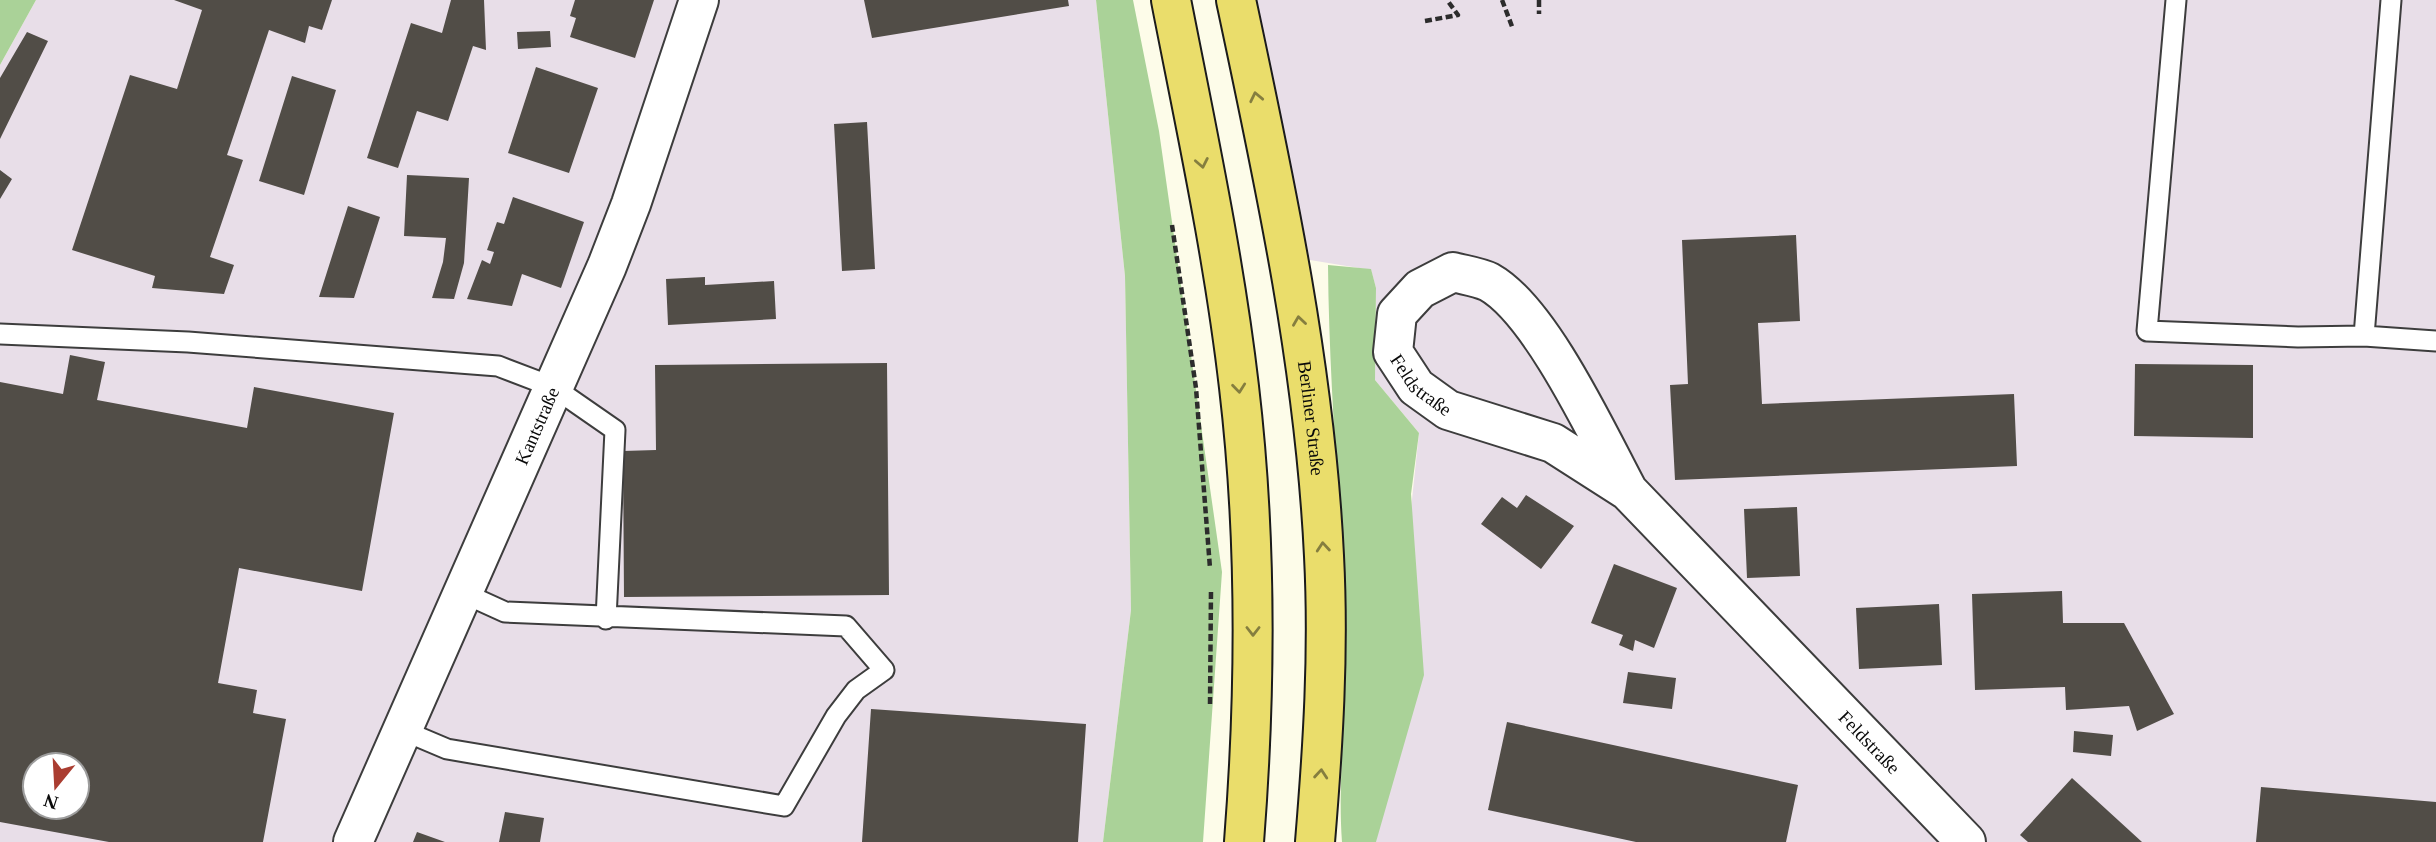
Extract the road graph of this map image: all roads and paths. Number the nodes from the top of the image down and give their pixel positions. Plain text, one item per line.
1 (699, 0) edge
2 (1171, 0) edge
3 (1236, 0) edge
4 (1447, 0) edge
5 (1502, 0) edge
6 (1539, 0) edge
7 (2176, 0) edge
8 (2390, 0) edge
9 (1539, 14) dead end
10 (1425, 20) dead end
11 (1513, 29) dead end
12 (1171, 214) dead end
13 (0, 334) edge
14 (2364, 336) junction
15 (2436, 341) edge
16 (553, 387) junction
17 (1628, 491) junction
18 (1211, 573) dead end
19 (1210, 587) dead end
20 (461, 592) junction
21 (606, 619) junction
22 (1210, 712) dead end
23 (402, 730) junction
24 (353, 842) edge
25 (1244, 842) edge
26 (1315, 842) edge
27 (1966, 842) edge

1 - 16 street, Kantstraße
2 -> 25 main road
26 -> 3 main road, Berliner Straße
4 - 10 path
5 - 11 path
6 - 9 path
7 - 14 lane
8 - 14 lane
12 - 18 path
13 - 16 lane
14 - 15 lane
16 - 20 street, Kantstraße
16 - 21 lane
17 - 17 street, Feldstraße
17 - 27 street, Feldstraße
19 - 22 path
20 - 21 lane
20 - 23 street, Kantstraße
21 - 23 lane
23 - 24 street, Kantstraße

